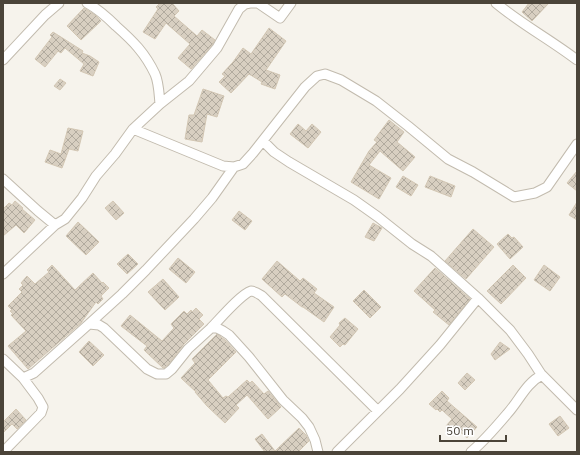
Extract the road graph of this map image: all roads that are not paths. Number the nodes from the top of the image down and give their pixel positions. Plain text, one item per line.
1 (59, 3) edge
2 (87, 3) edge
3 (251, 3) edge
4 (291, 3) edge
5 (496, 3) edge
6 (3, 60) edge
7 (577, 60) edge
8 (160, 104) junction
9 (133, 129) junction
10 (263, 141) junction
11 (577, 144) edge
12 (234, 167) junction
13 (3, 179) edge
14 (55, 225) junction
15 (3, 274) edge
16 (478, 298) junction
17 (89, 324) junction
18 (211, 328) junction
19 (3, 359) edge
20 (542, 375) junction
21 (23, 378) junction
22 (577, 410) edge
23 (378, 411) junction
24 (3, 452) edge
25 (318, 452) edge
26 (337, 452) edge
27 (471, 452) edge

1 - 6 street
2 - 8 street
3 - 4 street
3 - 8 street
5 - 7 street
8 - 9 street
9 - 12 street
9 - 14 street
10 - 11 street
10 - 12 street
10 - 16 street
12 - 17 street
13 - 14 street
14 - 15 street
16 - 20 street
16 - 23 street
17 - 18 street
17 - 21 street
18 - 23 street
18 - 25 street
19 - 21 street
20 - 22 street
20 - 27 street
21 - 24 street
23 - 26 street

